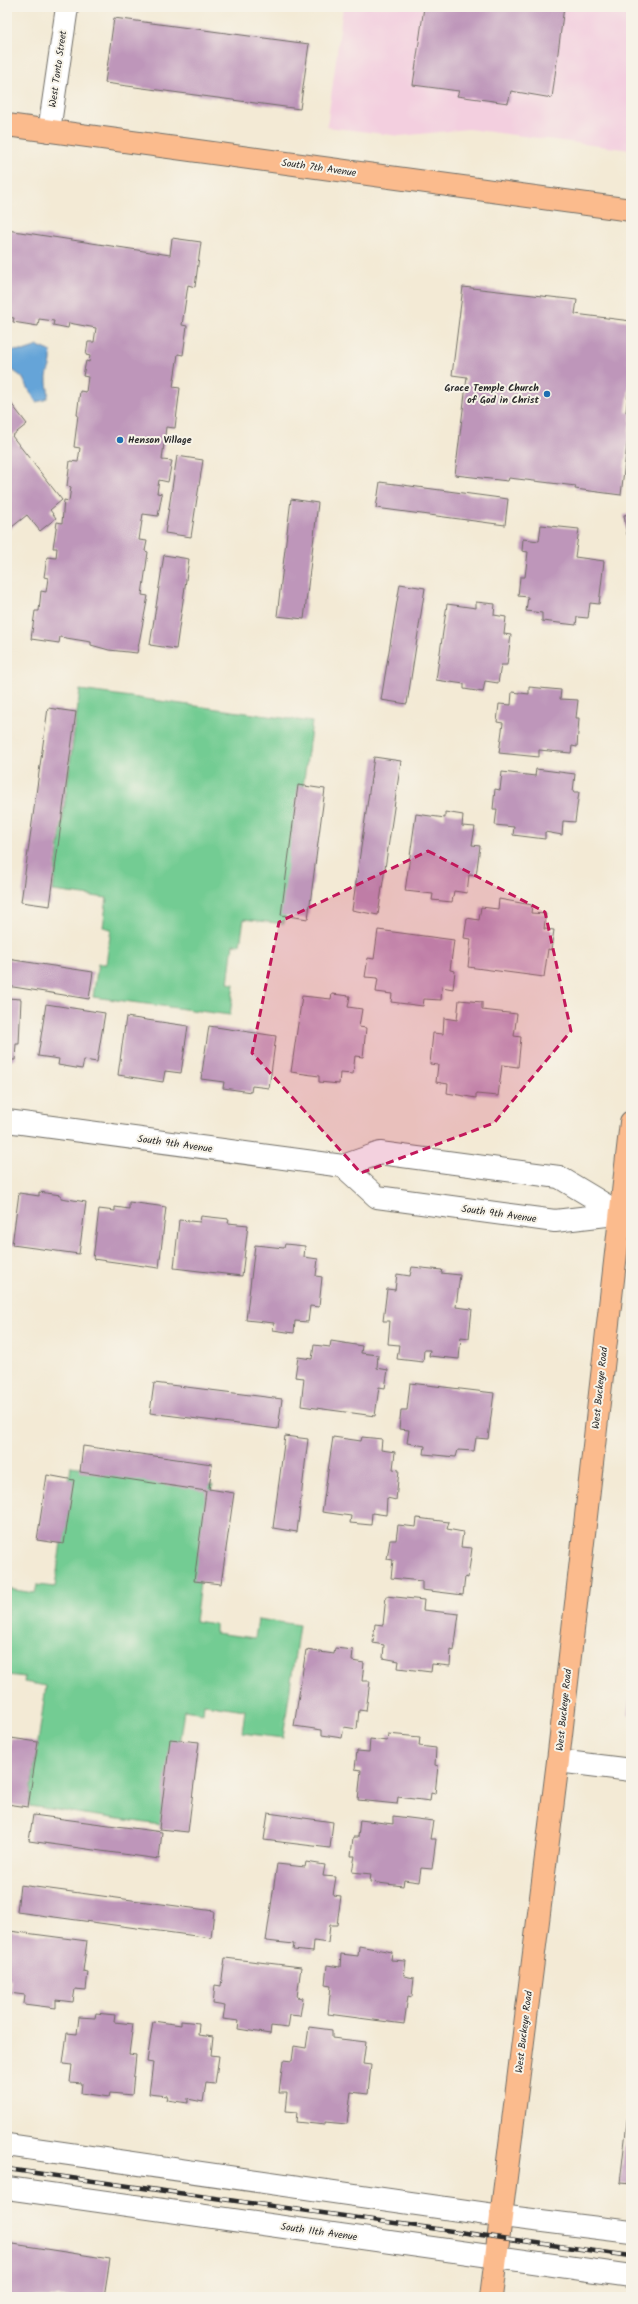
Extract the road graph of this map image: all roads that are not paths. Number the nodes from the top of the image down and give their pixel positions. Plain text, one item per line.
1 (67, 7) edge
2 (7, 125) edge
3 (49, 131) junction
4 (631, 210) edge
5 (7, 1121) edge
6 (631, 1122) edge
7 (343, 1166) junction
8 (625, 1213) edge
9 (558, 1761) junction
10 (631, 1770) edge
11 (7, 2145) edge
12 (7, 2188) edge
13 (501, 2216) junction
14 (631, 2232) edge
15 (496, 2258) junction
16 (631, 2276) edge
17 (491, 2297) edge

1 - 3 street, West Tonto Street
2 - 3 main road, South 7th Avenue
3 - 4 main road, South 7th Avenue
5 - 7 street, South 9th Avenue
6 - 8 main road, West Buckeye Road
7 - 8 street, South 9th Avenue
7 - 8 street, South 9th Avenue
8 - 9 main road, West Buckeye Road
9 - 10 street
9 - 13 main road, West Buckeye Road
11 - 13 street
12 - 15 street, South 11th Avenue
13 - 14 street
13 - 15 main road, West Buckeye Road
15 - 16 street, South 11th Avenue
15 - 17 main road, West Buckeye Road

